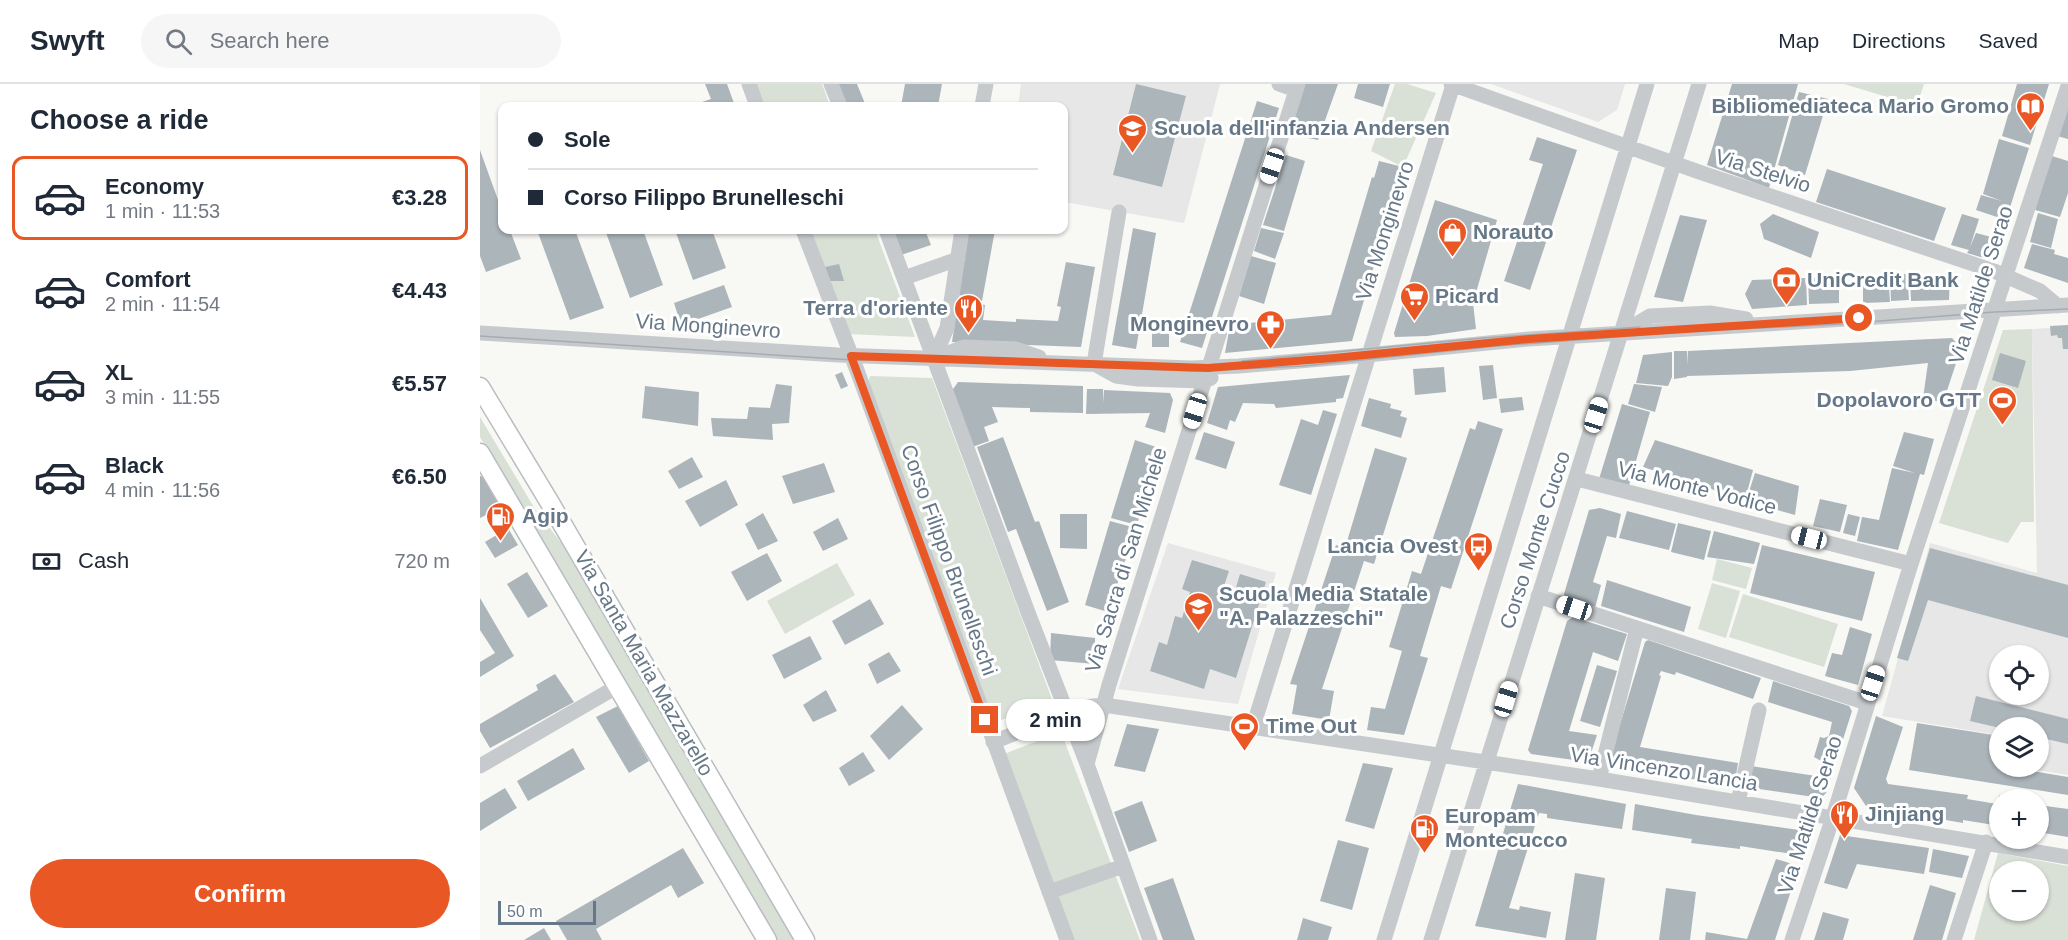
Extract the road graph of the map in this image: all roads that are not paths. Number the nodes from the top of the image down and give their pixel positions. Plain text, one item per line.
1 (748, 84) edge
2 (831, 84) edge
3 (986, 84) edge
4 (1279, 84) edge
5 (1452, 84) edge
6 (1647, 84) edge
7 (1699, 84) edge
8 (2068, 86) edge
9 (1297, 87) edge
10 (755, 102) edge
11 (838, 102) edge
12 (983, 102) edge
13 (1628, 146) junction
14 (1675, 164) junction
15 (1119, 212) dead end
16 (805, 234) edge
17 (888, 234) edge
18 (961, 234) edge
19 (958, 259) junction
20 (2006, 275) junction
21 (904, 278) junction
22 (2065, 303) edge
23 (1995, 309) junction
24 (1859, 318) junction
25 (1766, 323) junction
26 (1734, 326) junction
27 (480, 333) edge
28 (1622, 333) junction
29 (1570, 336) junction
30 (1368, 355) junction
31 (851, 356) junction
32 (934, 358) junction
33 (1094, 364) junction
34 (1206, 374) junction
35 (480, 387) edge
36 (480, 453) edge
37 (1577, 479) junction
38 (1911, 564) junction
39 (1538, 596) junction
40 (1637, 628) junction
41 (618, 686) junction
42 (1867, 703) junction
43 (1104, 705) junction
44 (1758, 710) dead end
45 (1067, 713) junction
46 (1252, 727) junction
47 (993, 742) junction
48 (1440, 755) junction
49 (1486, 762) junction
50 (1087, 764) junction
51 (480, 766) edge
52 (1599, 779) junction
53 (1738, 802) junction
54 (1833, 817) junction
55 (1986, 842) junction
56 (2068, 857) edge
57 (1123, 866) junction
58 (1049, 892) junction
59 (767, 940) edge
60 (806, 940) edge
61 (1067, 940) edge
62 (1150, 940) edge
63 (1384, 940) edge
64 (1431, 940) edge
65 (1792, 940) edge
66 (1954, 940) edge

1 - 10 street
2 - 11 street
3 - 12 street
4 - 9 street
5 - 13 street, Via Stelvio
5 - 30 street, Via Monginevro
6 - 13 street, Corso Monte Cucco
7 - 14 street, Corso Monte Cucco
8 - 20 street, Via Matilde Serao
9 - 34 street, Via Sacra di San Michele
13 - 14 street, Via Stelvio
13 - 29 street, Corso Monte Cucco
14 - 20 street, Via Stelvio
14 - 28 street, Corso Monte Cucco
15 - 33 street
16 - 31 street, Corso Filippo Brunelleschi
17 - 21 street
18 - 19 street
19 - 21 street
19 - 32 street
20 - 22 street, Via Stelvio
20 - 23 street, Via Matilde Serao
21 - 32 street
22 - 23 street, Via Monginevro
23 - 24 street, Via Monginevro
23 - 38 street, Via Matilde Serao
24 - 25 street, Via Monginevro
24 - 26 street, Via Monginevro
25 - 26 street, Via Monginevro
25 - 28 street, Via Monginevro
26 - 28 street, Via Monginevro
27 - 31 street, Via Monginevro
28 - 29 street, Via Monginevro
28 - 37 street, Corso Monte Cucco
29 - 30 street, Via Monginevro
29 - 48 street, Corso Monte Cucco
30 - 34 street, Via Monginevro
30 - 46 street
31 - 32 street, Via Monginevro
31 - 47 street, Corso Filippo Brunelleschi
32 - 33 street, Via Monginevro
32 - 45 street
33 - 34 street, Via Monginevro
34 - 43 street, Via Sacra di San Michele
35 - 60 main road, Via Santa Maria Mazzarello
36 - 41 main road, Via Santa Maria Mazzarello
37 - 38 street, Via Monte Vodice
37 - 39 street, Corso Monte Cucco
38 - 42 street, Via Matilde Serao
39 - 40 street
39 - 49 street, Corso Monte Cucco
40 - 42 street
40 - 52 street
41 - 51 street, Via Santa Maria Mazzarello
41 - 59 main road, Via Santa Maria Mazzarello
42 - 54 street, Via Matilde Serao
43 - 45 street, Via Vincenzo Lancia
43 - 46 street, Via Vincenzo Lancia
43 - 50 street, Via Sacra di San Michele
44 - 53 street
45 - 47 street, Via Vincenzo Lancia
45 - 50 street
46 - 48 street, Via Vincenzo Lancia
47 - 58 street, Corso Filippo Brunelleschi
48 - 49 street, Via Vincenzo Lancia
48 - 63 street, Corso Monte Cucco
49 - 52 street, Via Vincenzo Lancia
49 - 64 street, Corso Monte Cucco
50 - 57 street
52 - 53 street, Via Vincenzo Lancia
53 - 54 street, Via Vincenzo Lancia
54 - 55 street, Via Vincenzo Lancia
54 - 65 street, Via Matilde Serao
55 - 56 street, Via Vincenzo Lancia
55 - 66 street
57 - 58 street
57 - 62 street
58 - 61 street, Corso Filippo Brunelleschi

